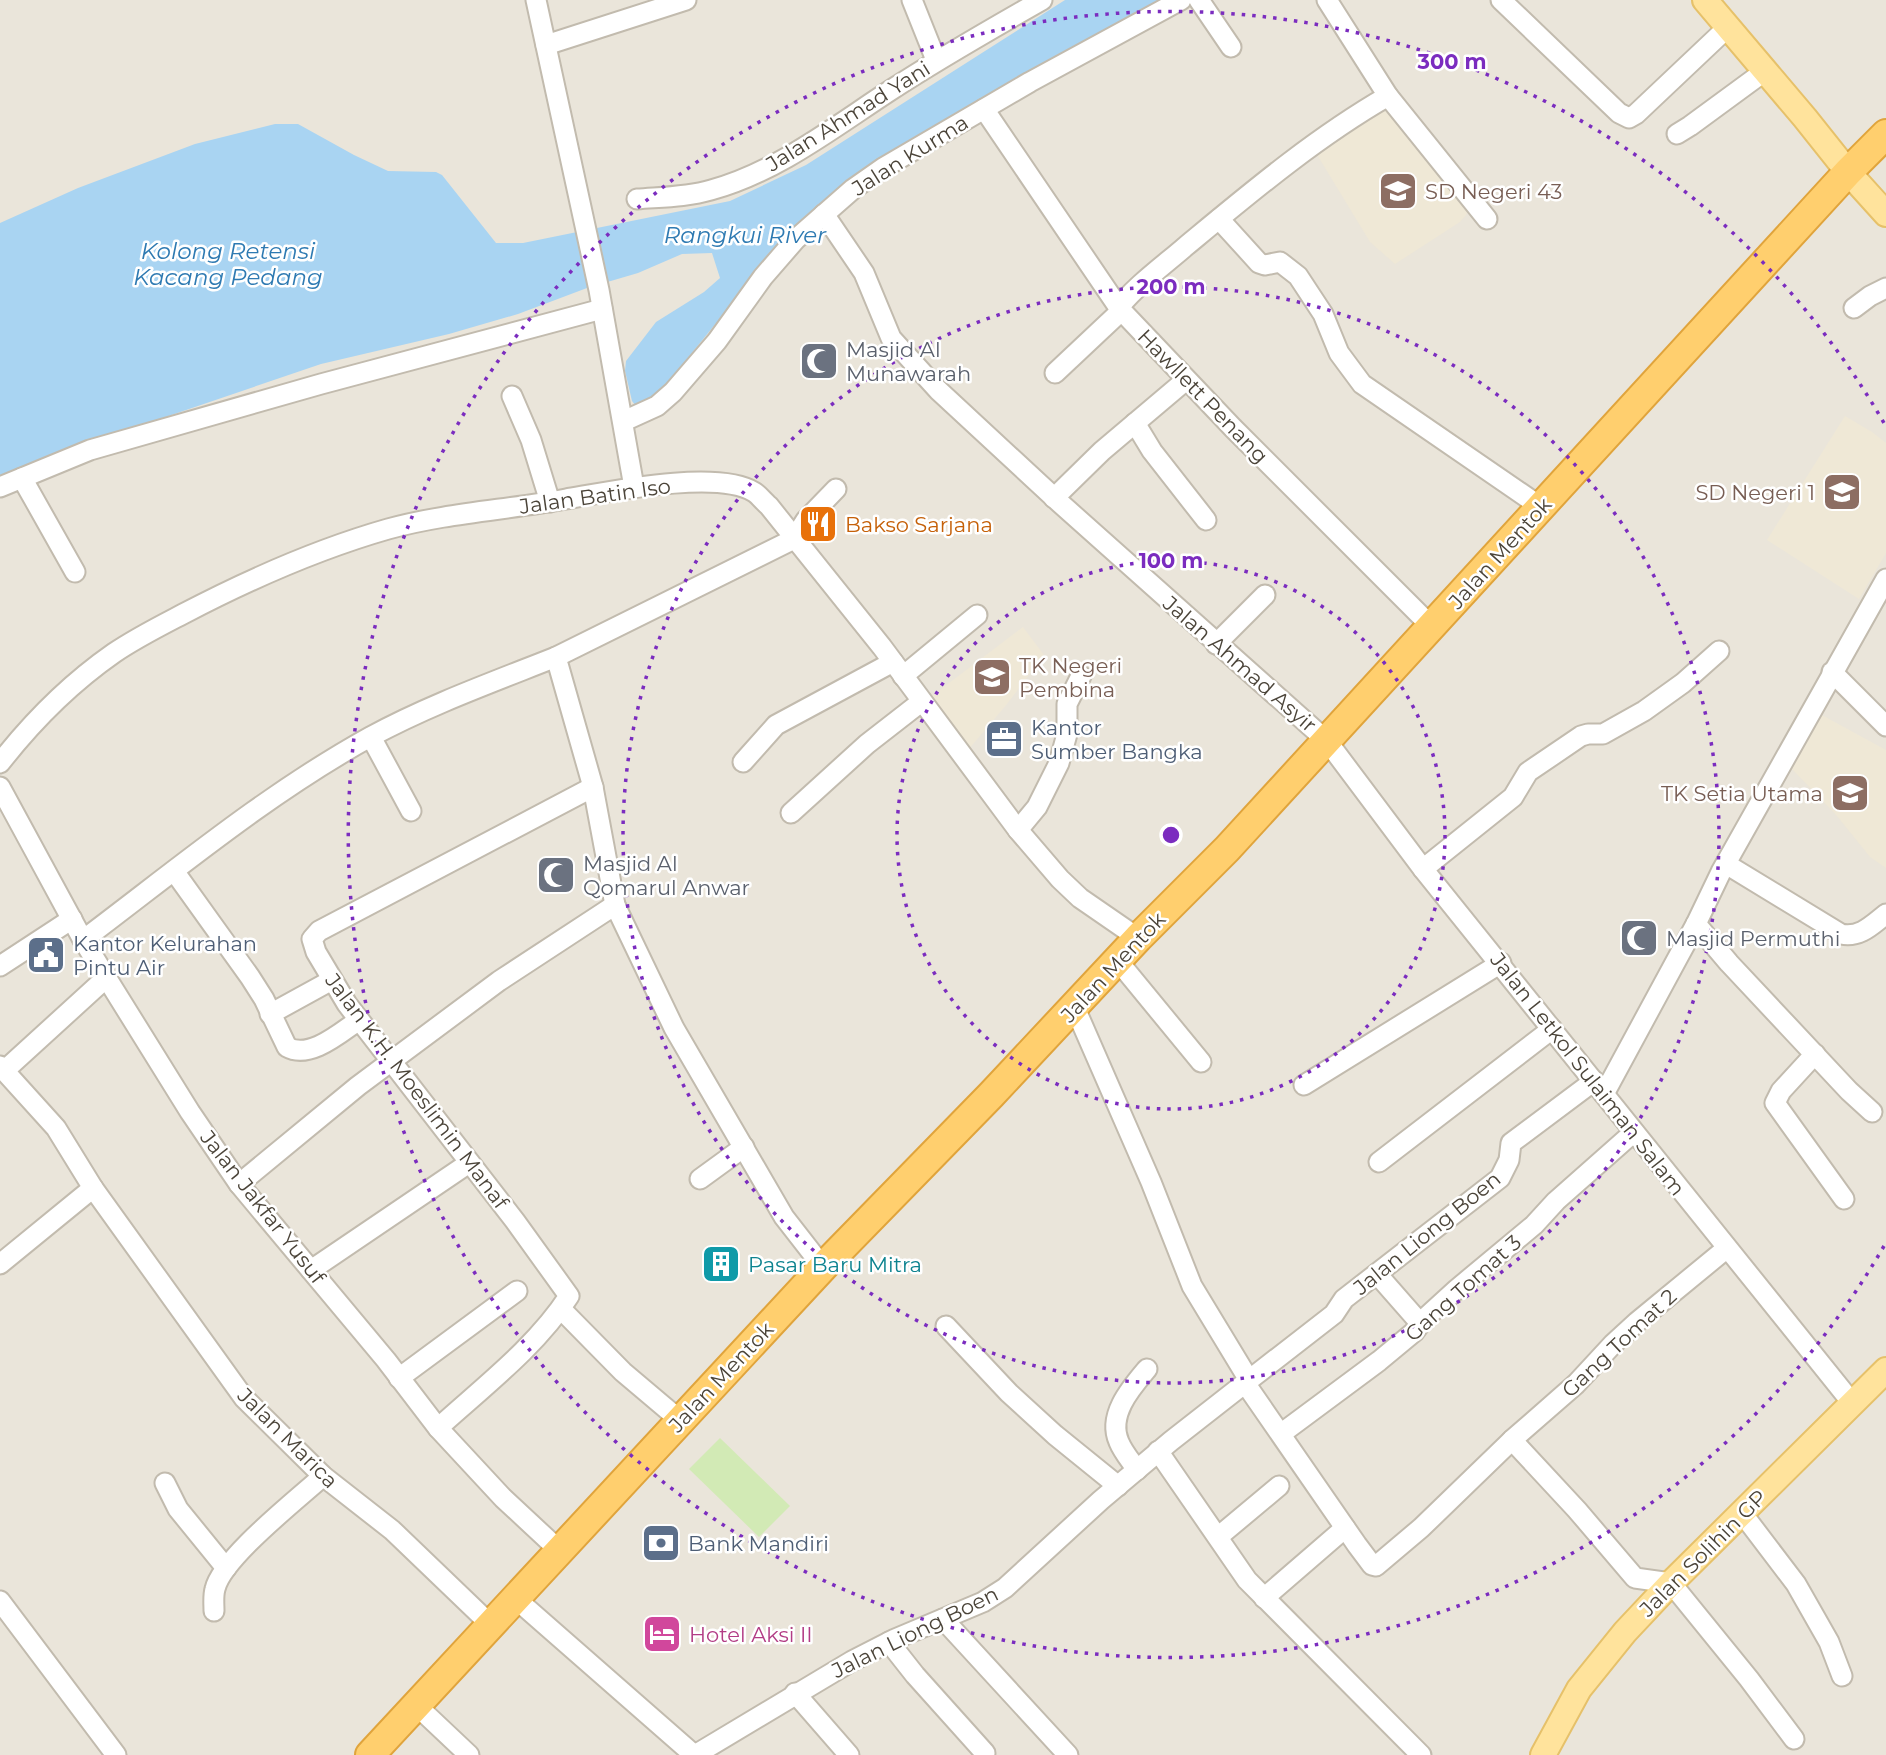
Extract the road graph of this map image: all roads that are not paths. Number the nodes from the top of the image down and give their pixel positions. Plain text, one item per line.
1 (536, 0) edge
2 (686, 0) edge
3 (912, 0) edge
4 (1042, 0) edge
5 (1181, 0) edge
6 (1199, 0) edge
7 (1327, 0) edge
8 (1501, 0) edge
9 (1705, 0) edge
10 (1727, 28) junction
11 (546, 45) junction
12 (1231, 47) dead end
13 (936, 61) junction
14 (1765, 71) junction
15 (1388, 96) junction
16 (984, 109) junction
17 (1677, 134) dead end
18 (1886, 134) edge
19 (1848, 172) junction
20 (637, 199) dead end
21 (824, 214) junction
22 (1886, 214) edge
23 (1219, 219) junction
24 (1487, 219) dead end
25 (1886, 288) edge
26 (601, 299) junction
27 (1854, 308) dead end
28 (1120, 309) junction
29 (1055, 373) dead end
30 (1186, 380) junction
31 (512, 396) dead end
32 (624, 421) junction
33 (1135, 423) junction
34 (22, 478) junction
35 (0, 487) edge
36 (634, 487) junction
37 (836, 489) dead end
38 (1054, 498) junction
39 (550, 502) junction
40 (1541, 507) junction
41 (1206, 520) dead end
42 (794, 539) junction
43 (75, 572) dead end
44 (1886, 579) edge
45 (1265, 595) dead end
46 (977, 615) dead end
47 (1432, 627) junction
48 (1216, 644) junction
49 (1719, 651) dead end
50 (556, 657) junction
51 (898, 669) junction
52 (1832, 672) junction
53 (1081, 676) dead end
54 (921, 702) junction
55 (1886, 726) edge
56 (371, 737) junction
57 (1327, 741) junction
58 (743, 762) dead end
59 (0, 763) edge
60 (0, 787) edge
61 (593, 787) junction
62 (411, 811) dead end
63 (791, 813) dead end
64 (1017, 830) junction
65 (1726, 864) junction
66 (1423, 869) junction
67 (174, 871) junction
68 (615, 905) junction
69 (1886, 914) edge
70 (72, 919) junction
71 (1696, 924) junction
72 (1138, 938) junction
73 (83, 940) junction
74 (1118, 961) junction
75 (1501, 963) junction
76 (0, 967) edge
77 (106, 978) junction
78 (332, 980) junction
79 (1075, 1008) junction
80 (270, 1014) junction
81 (359, 1020) junction
82 (1552, 1029) junction
83 (1815, 1054) junction
84 (391, 1062) junction
85 (1201, 1062) dead end
86 (2, 1068) edge
87 (1304, 1086) dead end
88 (1599, 1088) junction
89 (1872, 1112) dead end
90 (1634, 1132) junction
91 (744, 1147) junction
92 (469, 1163) junction
93 (1378, 1163) dead end
94 (700, 1179) dead end
95 (240, 1184) junction
96 (93, 1188) junction
97 (1844, 1199) dead end
98 (1727, 1248) junction
99 (0, 1264) edge
100 (823, 1267) junction
101 (311, 1270) junction
102 (1377, 1274) junction
103 (517, 1292) dead end
104 (565, 1302) junction
105 (1420, 1323) junction
106 (946, 1326) dead end
107 (1147, 1369) dead end
108 (399, 1378) junction
109 (1247, 1381) junction
110 (1882, 1382) edge
111 (1853, 1404) junction
112 (681, 1421) junction
113 (438, 1428) junction
114 (1282, 1433) junction
115 (1512, 1440) junction
116 (1158, 1451) junction
117 (1137, 1470) junction
118 (323, 1476) junction
119 (164, 1483) dead end
120 (1118, 1486) junction
121 (1279, 1486) dead end
122 (1742, 1513) junction
123 (1345, 1528) junction
124 (1218, 1537) junction
125 (561, 1551) junction
126 (226, 1568) junction
127 (1671, 1583) junction
128 (1264, 1598) junction
129 (516, 1599) junction
130 (0, 1601) edge
131 (214, 1611) dead end
132 (943, 1619) junction
133 (491, 1625) junction
134 (889, 1642) junction
135 (1842, 1676) dead end
136 (795, 1693) junction
137 (416, 1705) junction
138 (1794, 1740) dead end
139 (705, 1753) edge
140 (985, 1753) dead end
141 (116, 1755) edge
142 (370, 1755) edge
143 (469, 1755) edge
144 (849, 1755) edge
145 (1068, 1755) edge
146 (1421, 1755) edge
147 (1544, 1755) edge

1 - 11 street
2 - 11 street
3 - 13 street
4 - 13 street, Jalan Ahmad Yani
5 - 16 street, Jalan Kurma
6 - 12 street
7 - 15 street
8 - 10 street
9 - 10 main road
10 - 14 main road
11 - 26 street
13 - 20 street, Jalan Ahmad Yani
14 - 17 street
14 - 19 main road
15 - 23 street
15 - 24 street
16 - 21 street, Jalan Kurma
16 - 28 street, Hawllett Penang
18 - 19 highway, Jalan Mentok
19 - 22 main road
19 - 40 highway, Jalan Mentok
21 - 32 street, Jalan Kurma
21 - 38 street, Jalan Ahmad Asyir
23 - 28 street
23 - 40 street
25 - 27 street
26 - 32 street
26 - 34 street
28 - 29 street
28 - 30 street, Hawllett Penang
30 - 33 street
30 - 47 street, Hawllett Penang
31 - 39 street
32 - 36 street
33 - 38 street
33 - 41 street
34 - 35 street
34 - 43 street
36 - 39 street, Jalan Batin Iso
36 - 42 street, Jalan Batin Iso
37 - 42 street
38 - 48 street, Jalan Ahmad Asyir
39 - 59 street, Jalan Batin Iso
40 - 47 highway, Jalan Mentok
42 - 50 street
42 - 51 street, Jalan Batin Iso
44 - 52 street
45 - 48 street
46 - 51 street
47 - 57 highway, Jalan Mentok
48 - 57 street, Jalan Ahmad Asyir
49 - 66 street
50 - 56 street
50 - 61 street
51 - 54 street, Jalan Batin Iso
51 - 58 street
52 - 55 street
52 - 65 street
53 - 64 street
54 - 63 street
54 - 64 street, Jalan Batin Iso
56 - 62 street
56 - 67 street
57 - 66 street, Jalan Letkol Sulaiman Salam
57 - 72 highway, Jalan Mentok
60 - 70 street, Jalan Jakfar Yusuf
61 - 68 street
61 - 78 street, Jalan K.H. Moeslimin Manaf
64 - 72 street, Jalan Batin Iso
65 - 69 street
65 - 71 street
66 - 75 street, Jalan Letkol Sulaiman Salam
67 - 73 street
67 - 80 street
68 - 84 street
68 - 91 street
70 - 73 street, Jalan Jakfar Yusuf
70 - 76 street
71 - 83 street
71 - 88 street
72 - 74 highway, Jalan Mentok
73 - 77 street, Jalan Jakfar Yusuf
74 - 79 highway, Jalan Mentok
74 - 85 street
75 - 82 street, Jalan Letkol Sulaiman Salam
75 - 87 street
77 - 86 street
77 - 95 street, Jalan Jakfar Yusuf
78 - 80 street
78 - 81 street, Jalan K.H. Moeslimin Manaf
79 - 100 highway, Jalan Mentok
79 - 109 street
80 - 81 street
81 - 84 street, Jalan K.H. Moeslimin Manaf
82 - 88 street, Jalan Letkol Sulaiman Salam
82 - 93 street
83 - 89 street
83 - 97 street
84 - 92 street, Jalan K.H. Moeslimin Manaf
84 - 95 street
86 - 96 street, Jalan Marica
88 - 90 street, Jalan Letkol Sulaiman Salam
88 - 102 street, Jalan Liong Boen
90 - 98 street, Jalan Letkol Sulaiman Salam
90 - 105 street, Gang Tomat 3
91 - 94 street
91 - 100 street
92 - 101 street
92 - 104 street, Jalan K.H. Moeslimin Manaf
95 - 101 street, Jalan Jakfar Yusuf
96 - 99 street
96 - 118 street, Jalan Marica
98 - 111 street, Jalan Letkol Sulaiman Salam
98 - 115 street, Gang Tomat 2
100 - 112 highway, Jalan Mentok
101 - 108 street, Jalan Jakfar Yusuf
102 - 105 street
102 - 109 street, Jalan Liong Boen
103 - 108 street
104 - 112 street, Jalan K.H. Moeslimin Manaf
104 - 113 street
105 - 114 street, Gang Tomat 3
106 - 120 street
107 - 117 street
108 - 113 street, Jalan Jakfar Yusuf
109 - 114 street
109 - 116 street, Jalan Liong Boen
110 - 111 main road, Jalan Solihin GP
111 - 122 main road, Jalan Solihin GP
112 - 125 highway, Jalan Mentok
113 - 125 street, Jalan Jakfar Yusuf
114 - 123 street
115 - 123 street, Gang Tomat 2
115 - 127 street
116 - 117 street, Jalan Liong Boen
116 - 124 street
117 - 120 street, Jalan Liong Boen
118 - 126 street
118 - 133 street, Jalan Marica
119 - 126 street
120 - 132 street, Jalan Liong Boen
121 - 124 street
122 - 127 main road, Jalan Solihin GP
122 - 135 street
123 - 128 street
124 - 128 street
125 - 129 highway, Jalan Mentok
126 - 131 street
127 - 138 street
127 - 147 main road, Jalan Solihin GP
128 - 146 street
129 - 133 highway, Jalan Mentok
129 - 139 street, Jalan Liong Boen
130 - 141 street
132 - 134 street, Jalan Liong Boen
132 - 145 street
133 - 137 highway, Jalan Mentok
134 - 136 street, Jalan Liong Boen
134 - 140 street
136 - 139 street, Jalan Liong Boen
136 - 144 street
137 - 142 highway, Jalan Mentok
137 - 143 street

